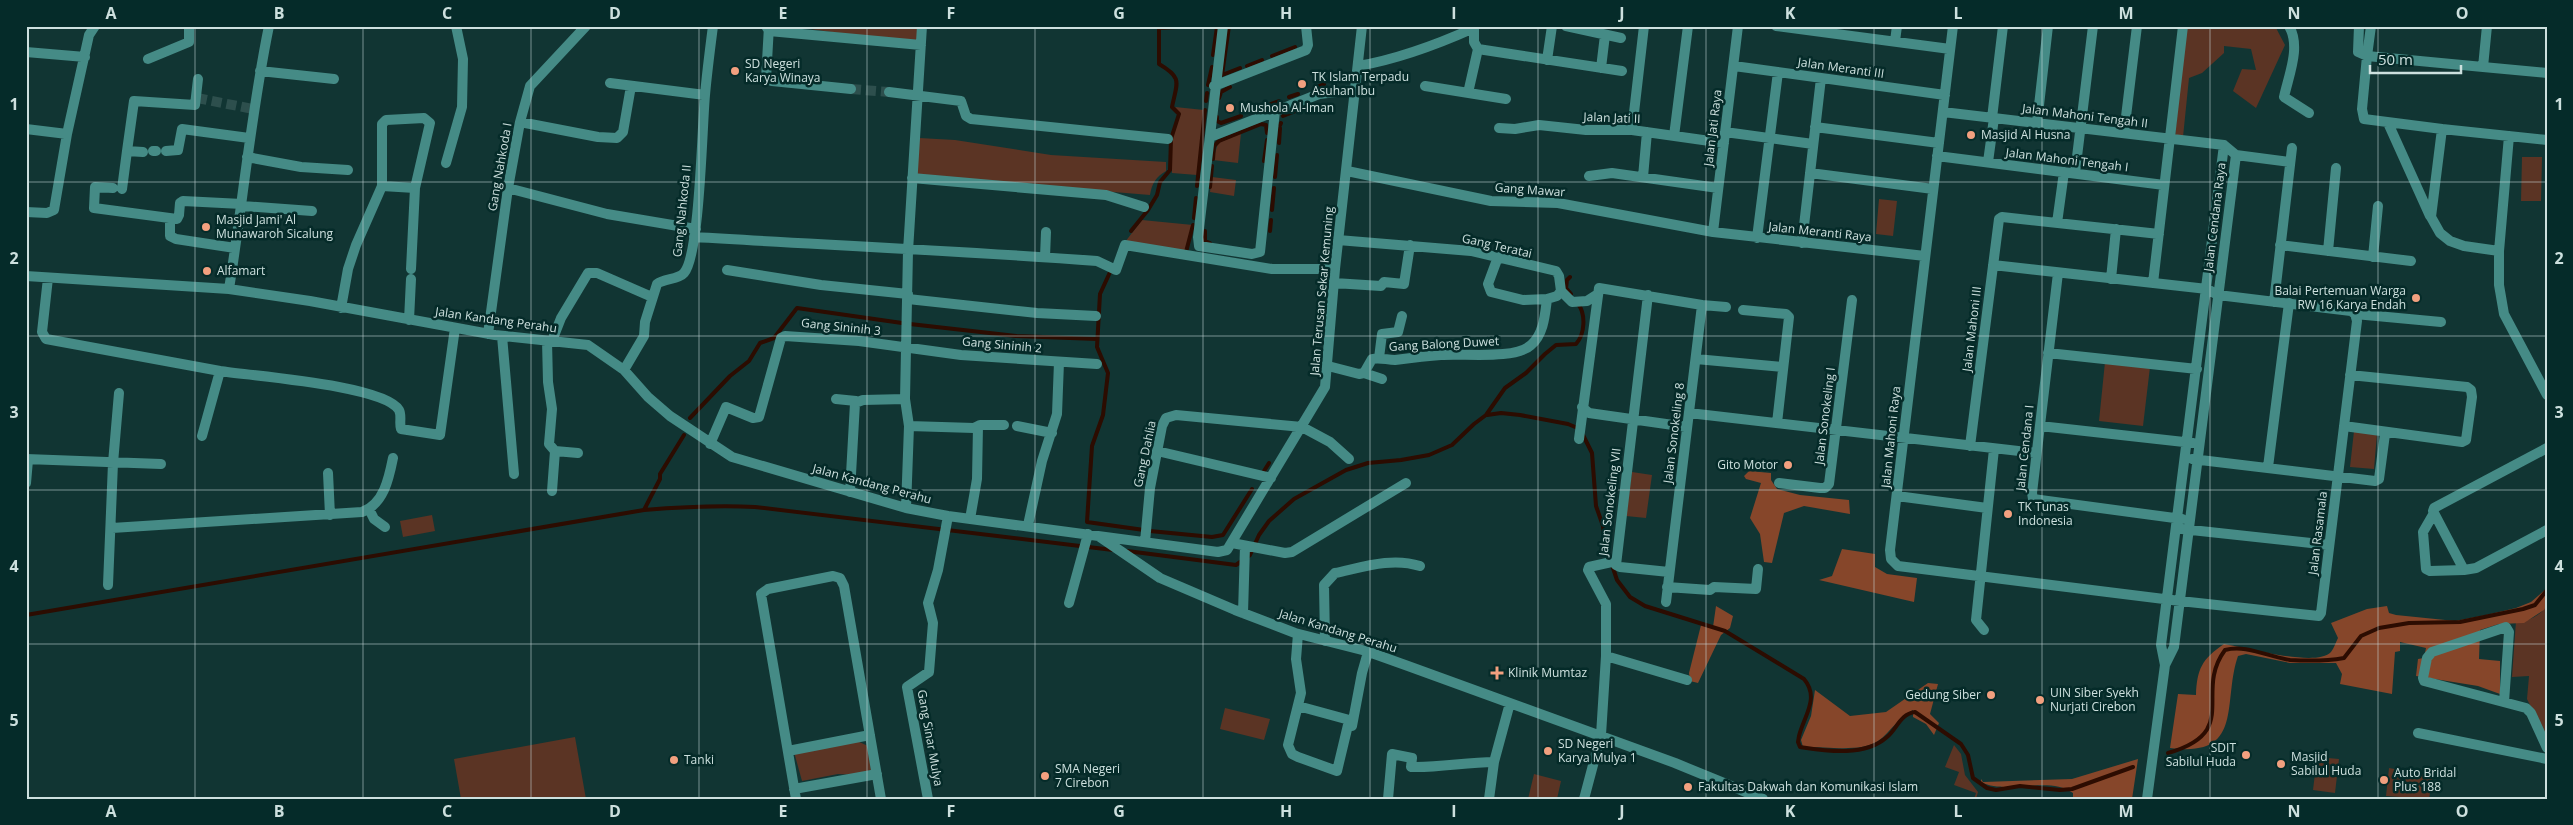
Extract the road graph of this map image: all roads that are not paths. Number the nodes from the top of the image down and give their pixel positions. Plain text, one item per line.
1 (95, 26) edge
2 (189, 26) edge
3 (269, 26) edge
4 (456, 26) edge
5 (586, 26) edge
6 (713, 26) edge
7 (922, 26) edge
8 (1222, 26) edge
9 (1306, 26) edge
10 (1362, 26) edge
11 (1552, 26) edge
12 (1566, 26) edge
13 (1644, 26) edge
14 (1688, 26) edge
15 (1738, 26) edge
16 (1776, 26) edge
17 (1897, 26) edge
18 (1953, 26) edge
19 (2003, 26) edge
20 (2048, 26) edge
21 (2093, 26) edge
22 (2137, 26) edge
23 (2183, 26) edge
24 (2289, 26) edge
25 (2358, 26) edge
26 (2371, 26) edge
27 (2487, 26) edge
28 (1474, 27) edge
29 (768, 28) edge
30 (1852, 31) edge
31 (1605, 35) junction
32 (1621, 38) dead end
33 (1895, 41) junction
34 (921, 45) junction
35 (1478, 49) junction
36 (1950, 49) junction
37 (26, 52) edge
38 (2367, 56) junction
39 (85, 57) junction
40 (148, 59) dead end
41 (1547, 60) junction
42 (1358, 66) junction
43 (1734, 66) junction
44 (2483, 67) junction
45 (1601, 68) junction
46 (260, 71) junction
47 (1622, 71) dead end
48 (1778, 72) junction
49 (2547, 73) edge
50 (1821, 78) junction
51 (198, 79) dead end
52 (334, 79) dead end
53 (610, 83) dead end
54 (631, 86) junction
55 (1214, 86) junction
56 (1425, 86) dead end
57 (851, 89) tunnel mouth
58 (1354, 90) junction
59 (889, 92) tunnel mouth
60 (1468, 94) junction
61 (705, 95) junction
62 (917, 95) junction
63 (1945, 95) junction
64 (1506, 99) dead end
65 (1275, 111) junction
66 (1943, 112) junction
67 (2309, 113) dead end
68 (1993, 118) junction
69 (520, 122) junction
70 (2037, 123) junction
71 (2388, 123) junction
72 (1815, 127) junction
73 (1499, 128) dead end
74 (2081, 128) junction
75 (26, 129) edge
76 (2442, 129) junction
77 (1632, 130) junction
78 (1647, 132) junction
79 (2124, 133) junction
80 (67, 134) junction
81 (1674, 136) junction
82 (2509, 136) junction
83 (1210, 137) junction
84 (1725, 137) junction
85 (249, 138) junction
86 (1770, 138) junction
87 (2170, 138) junction
88 (1168, 139) dead end
89 (2547, 140) edge
90 (1939, 143) junction
91 (1814, 144) junction
92 (2224, 146) junction
93 (2292, 148) dead end
94 (127, 151) junction
95 (2236, 155) junction
96 (247, 156) junction
97 (1937, 156) junction
98 (1988, 162) junction
99 (2290, 162) junction
100 (446, 163) dead end
101 (2336, 168) dead end
102 (348, 170) dead end
103 (1347, 171) junction
104 (2064, 172) junction
105 (1810, 173) junction
106 (2075, 173) junction
107 (1589, 176) dead end
108 (1643, 177) junction
109 (912, 178) junction
110 (2164, 185) junction
111 (382, 186) junction
112 (415, 188) junction
113 (508, 188) junction
114 (1718, 188) junction
115 (1933, 189) junction
116 (242, 205) junction
117 (2378, 206) dead end
118 (1144, 207) dead end
119 (312, 211) dead end
120 (26, 212) edge
121 (2431, 217) junction
122 (170, 218) junction
123 (2057, 223) junction
124 (2116, 229) junction
125 (1046, 232) dead end
126 (1713, 232) junction
127 (695, 233) junction
128 (2159, 234) junction
129 (1757, 238) junction
130 (1338, 240) junction
131 (1802, 243) junction
132 (1410, 245) junction
133 (2280, 245) junction
134 (236, 248) junction
135 (908, 251) junction
136 (2328, 251) junction
137 (2499, 251) junction
138 (1925, 256) junction
139 (2373, 257) junction
140 (1045, 258) junction
141 (1498, 258) junction
142 (2411, 261) dead end
143 (1993, 265) junction
144 (1335, 269) junction
145 (727, 270) dead end
146 (2058, 273) junction
147 (26, 276) edge
148 (48, 278) junction
149 (2111, 278) junction
150 (1334, 283) junction
151 (2153, 283) junction
152 (229, 289) junction
153 (2206, 290) junction
154 (1561, 291) junction
155 (1598, 291) junction
156 (1648, 295) junction
157 (2218, 295) junction
158 (652, 296) junction
159 (908, 297) junction
160 (1547, 299) junction
161 (1852, 300) dead end
162 (2274, 302) junction
163 (2289, 303) junction
164 (1702, 305) junction
165 (1726, 307) dead end
166 (341, 308) junction
167 (1743, 310) dead end
168 (2355, 314) junction
169 (1096, 316) dead end
170 (1402, 316) dead end
171 (409, 320) junction
172 (2441, 322) dead end
173 (455, 328) junction
174 (488, 334) junction
175 (502, 336) junction
176 (549, 341) junction
177 (906, 348) junction
178 (2048, 353) junction
179 (1379, 358) junction
180 (1696, 359) junction
181 (1059, 362) junction
182 (1097, 364) dead end
183 (1328, 366) junction
184 (1783, 367) junction
185 (2197, 369) junction
186 (624, 370) junction
187 (220, 371) junction
188 (1364, 373) junction
189 (2350, 375) junction
190 (1382, 379) dead end
191 (119, 393) dead end
192 (2547, 395) edge
193 (836, 399) dead end
194 (905, 399) junction
195 (856, 401) junction
196 (1582, 407) junction
197 (1689, 413) junction
198 (1633, 420) junction
199 (1777, 423) junction
200 (1004, 425) dead end
201 (909, 426) junction
202 (978, 426) junction
203 (1017, 426) dead end
204 (2040, 426) junction
205 (2344, 426) junction
206 (1302, 427) junction
207 (1687, 427) junction
208 (1836, 431) junction
209 (2390, 432) junction
210 (1052, 433) junction
211 (202, 436) dead end
212 (1902, 438) junction
213 (1579, 439) dead end
214 (2188, 442) junction
215 (710, 444) junction
216 (2199, 444) junction
217 (1970, 446) junction
218 (2547, 448) edge
219 (1994, 449) junction
220 (555, 451) junction
221 (1157, 451) junction
222 (578, 453) dead end
223 (2036, 454) junction
224 (393, 458) dead end
225 (2186, 458) junction
226 (1350, 459) dead end
227 (27, 460) edge
228 (2197, 460) junction
229 (113, 463) junction
230 (162, 464) dead end
231 (2268, 468) junction
232 (328, 473) dead end
233 (514, 474) dead end
234 (2338, 476) junction
235 (1271, 478) junction
236 (26, 483) edge
237 (1406, 483) dead end
238 (1779, 483) dead end
239 (552, 491) dead end
240 (850, 492) junction
241 (1897, 496) junction
242 (906, 508) junction
243 (1987, 508) junction
244 (369, 509) junction
245 (2434, 513) junction
246 (330, 515) junction
247 (970, 519) junction
248 (2177, 524) junction
249 (1028, 525) junction
250 (2190, 525) junction
251 (946, 526) junction
252 (385, 527) dead end
253 (112, 528) junction
254 (2547, 530) edge
255 (1090, 538) junction
256 (1144, 542) junction
257 (1232, 543) junction
258 (2329, 545) junction
259 (1246, 549) junction
260 (1613, 562) junction
261 (1420, 566) dead end
262 (1758, 569) dead end
263 (2464, 570) junction
264 (1669, 572) junction
265 (1980, 577) junction
266 (108, 585) dead end
267 (1667, 587) junction
268 (2167, 600) junction
269 (2180, 601) junction
270 (1666, 602) dead end
271 (1069, 603) dead end
272 (1243, 613) junction
273 (1984, 630) dead end
274 (1298, 634) junction
275 (1325, 640) junction
276 (1368, 652) junction
277 (1606, 656) junction
278 (2165, 665) junction
279 (1687, 680) dead end
280 (2504, 702) junction
281 (1510, 703) junction
282 (1298, 706) junction
283 (1353, 720) junction
284 (2418, 733) dead end
285 (870, 735) junction
286 (1601, 735) junction
287 (2547, 748) edge
288 (788, 751) junction
289 (2547, 759) edge
290 (1494, 762) junction
291 (877, 774) junction
292 (795, 794) edge
293 (882, 799) edge
294 (928, 799) edge
295 (1388, 799) edge
296 (1489, 799) edge
297 (1584, 799) edge
298 (1763, 799) edge
299 (2147, 799) edge

1 - 39 street
2 - 40 street
3 - 46 street
4 - 100 street
5 - 69 street, Gang Nahkoda I
6 - 61 street, Gang Nahkoda II
7 - 34 street
8 - 55 street
9 - 55 street
10 - 42 street, Jalan Terusan Sekar Kemuning
11 - 41 street
12 - 31 street
13 - 77 street
14 - 81 street
15 - 43 street, Jalan Jati Raya
16 - 30 street
17 - 33 street
18 - 36 street, Jalan Mahoni Raya
19 - 68 street
20 - 70 street
21 - 74 street
22 - 79 street
23 - 87 street
24 - 67 street
25 - 38 street
26 - 38 street
27 - 44 street
28 - 35 street
28 - 42 street
29 - 34 street
29 - 57 street
30 - 33 street
31 - 32 street
31 - 45 street
33 - 36 street
34 - 62 street
35 - 41 street
35 - 60 street
36 - 63 street, Jalan Mahoni Raya
37 - 39 street
38 - 44 street
38 - 71 street
39 - 80 street
41 - 45 street
42 - 58 street, Jalan Terusan Sekar Kemuning
43 - 48 street, Jalan Meranti III
43 - 84 street, Jalan Jati Raya
44 - 49 street
45 - 47 street
46 - 52 street
46 - 85 street
48 - 50 street, Jalan Meranti III
48 - 86 street
50 - 63 street, Jalan Meranti III
50 - 72 street
51 - 94 street
53 - 54 street
54 - 61 street
54 - 69 street
55 - 83 street
56 - 60 street
58 - 65 street
58 - 103 street, Jalan Terusan Sekar Kemuning
59 - 62 street
60 - 64 street
61 - 127 street, Gang Nahkoda II
62 - 88 street
62 - 109 street
63 - 66 street, Jalan Mahoni Raya
65 - 83 street
65 - 83 street
66 - 68 street, Jalan Mahoni Tengah II
66 - 90 street, Jalan Mahoni Raya
68 - 70 street, Jalan Mahoni Tengah II
68 - 98 street
69 - 113 street, Gang Nahkoda I
70 - 74 street, Jalan Mahoni Tengah II
71 - 76 street
71 - 121 street
72 - 90 street
72 - 91 street
73 - 77 street, Jalan Jati II
74 - 79 street, Jalan Mahoni Tengah II
74 - 106 street
75 - 80 street
76 - 82 street
76 - 121 street
77 - 78 street, Jalan Jati II
78 - 81 street, Jalan Jati II
78 - 108 street
79 - 87 street, Jalan Mahoni Tengah II
80 - 120 street
81 - 84 street, Jalan Jati II
82 - 89 street
82 - 137 street
84 - 86 street, Jalan Jati II
84 - 114 street, Jalan Jati Raya
85 - 94 street
85 - 96 street
86 - 91 street, Jalan Jati II
86 - 129 street
87 - 92 street, Jalan Mahoni Tengah II
87 - 110 street
90 - 97 street, Jalan Mahoni Raya
91 - 105 street
92 - 95 street, Jalan Cendana Raya
92 - 153 street, Jalan Cendana Raya
93 - 99 street
94 - 122 street
95 - 99 street
95 - 157 street, Jalan Cendana Raya
96 - 102 street
96 - 116 street
97 - 98 street, Jalan Mahoni Tengah I
97 - 115 street, Jalan Mahoni Raya
98 - 104 street, Jalan Mahoni Tengah I
99 - 133 street
101 - 136 street
103 - 126 street, Gang Mawar
103 - 130 street, Jalan Terusan Sekar Kemuning
104 - 106 street, Jalan Mahoni Tengah I
104 - 123 street
105 - 115 street
105 - 131 street
106 - 110 street, Jalan Mahoni Tengah I
107 - 108 street
108 - 114 street
109 - 118 street
109 - 135 street
110 - 128 street
111 - 112 street
111 - 112 street
111 - 166 street
112 - 171 street
113 - 127 street
113 - 174 street, Gang Nahkoda I
114 - 126 street, Jalan Jati Raya
115 - 138 street, Jalan Mahoni Raya
116 - 119 street
116 - 122 street
116 - 134 street
117 - 139 street
121 - 137 street
122 - 134 street
123 - 124 street
123 - 143 street, Jalan Mahoni III
124 - 128 street
124 - 149 street
125 - 140 street
126 - 129 street, Jalan Meranti Raya
127 - 135 street
127 - 158 street, Gang Nahkoda II
128 - 151 street
129 - 131 street, Jalan Meranti Raya
130 - 132 street, Gang Teratai
130 - 144 street, Jalan Terusan Sekar Kemuning
131 - 138 street, Jalan Meranti Raya
132 - 141 street, Gang Teratai
132 - 150 street
133 - 136 street
133 - 162 street
134 - 152 street
135 - 140 street
135 - 159 street
136 - 139 street
137 - 192 street
138 - 212 street, Jalan Mahoni Raya
139 - 142 street
140 - 144 street
141 - 154 street, Gang Teratai
141 - 160 street
143 - 146 street
143 - 217 street, Jalan Mahoni III
144 - 150 street, Jalan Terusan Sekar Kemuning
145 - 159 street
146 - 149 street
146 - 178 street, Jalan Cendana I
147 - 148 street, Jalan Kandang Perahu
148 - 152 street, Jalan Kandang Perahu
148 - 187 street
149 - 151 street
150 - 183 street, Jalan Terusan Sekar Kemuning
151 - 153 street
152 - 166 street, Jalan Kandang Perahu
153 - 157 street
153 - 185 street, Jalan Cendana Raya
154 - 155 street, Gang Teratai
154 - 160 street
155 - 156 street
155 - 196 street
156 - 164 street
156 - 198 street, Jalan Sonokeling VII
157 - 162 street
157 - 216 street, Jalan Cendana Raya
158 - 176 street
158 - 186 street, Gang Nahkoda II
159 - 169 street
159 - 177 street
160 - 179 street, Gang Balong Duwet
161 - 208 street, Jalan Sonokeling I
162 - 163 street
163 - 168 street
163 - 231 street
164 - 165 street
164 - 180 street, Jalan Sonokeling 8
166 - 171 street, Jalan Kandang Perahu
167 - 184 street
168 - 172 street
168 - 189 street, Jalan Rasamala
170 - 179 street
171 - 173 street, Jalan Kandang Perahu
173 - 174 street, Jalan Kandang Perahu
173 - 187 street
174 - 175 street, Jalan Kandang Perahu
175 - 176 street, Jalan Kandang Perahu
175 - 233 street
176 - 186 street, Jalan Kandang Perahu
176 - 220 street
177 - 181 street, Gang Sininih 2
177 - 194 street
177 - 215 street, Gang Sininih 3
178 - 185 street
178 - 204 street, Jalan Cendana I
179 - 188 street, Gang Balong Duwet
180 - 184 street
180 - 197 street, Jalan Sonokeling 8
181 - 182 street, Gang Sininih 2
181 - 210 street
183 - 188 street
183 - 206 street, Jalan Terusan Sekar Kemuning
184 - 199 street
185 - 214 street, Jalan Cendana Raya
186 - 215 street, Jalan Kandang Perahu
187 - 211 street
188 - 190 street
189 - 205 street, Jalan Rasamala
189 - 209 street
191 - 229 street
193 - 195 street
194 - 195 street
194 - 201 street
195 - 240 street
196 - 198 street
196 - 213 street
197 - 199 street
197 - 207 street, Jalan Sonokeling 8
198 - 207 street
198 - 260 street, Jalan Sonokeling VII
199 - 208 street
200 - 202 street
201 - 202 street
201 - 242 street
202 - 247 street
203 - 210 street
204 - 214 street
204 - 223 street, Jalan Cendana I
205 - 209 street
205 - 234 street, Jalan Rasamala
206 - 221 street, Gang Dahlia
206 - 226 street
206 - 235 street, Jalan Terusan Sekar Kemuning
207 - 264 street, Jalan Sonokeling 8
208 - 212 street
208 - 238 street, Jalan Sonokeling I
209 - 234 street
210 - 249 street
212 - 217 street
212 - 241 street, Jalan Mahoni Raya
214 - 216 street
214 - 225 street, Jalan Cendana Raya
215 - 240 street, Jalan Kandang Perahu
216 - 228 street, Jalan Cendana Raya
217 - 219 street
218 - 245 street
219 - 223 street
219 - 243 street
220 - 222 street
220 - 239 street
221 - 235 street
221 - 256 street, Gang Dahlia
223 - 248 street, Jalan Cendana I
224 - 244 street
225 - 228 street
225 - 248 street, Jalan Cendana Raya
227 - 229 street
227 - 236 street
228 - 231 street
228 - 250 street, Jalan Cendana Raya
229 - 230 street
229 - 253 street
231 - 234 street
232 - 246 street
234 - 258 street, Jalan Rasamala
235 - 257 street, Jalan Terusan Sekar Kemuning
237 - 259 street
240 - 242 street, Jalan Kandang Perahu
241 - 243 street
241 - 265 street, Jalan Mahoni Raya
242 - 251 street, Jalan Kandang Perahu
243 - 265 street
244 - 246 street
244 - 252 street
245 - 263 street
245 - 263 street
246 - 253 street
247 - 249 street, Jalan Kandang Perahu
247 - 251 street, Jalan Kandang Perahu
248 - 250 street
248 - 268 street, Jalan Cendana Raya
249 - 255 street, Jalan Kandang Perahu
250 - 258 street
250 - 269 street, Jalan Cendana Raya
251 - 294 street, Gang Sinar Mulya
253 - 266 street
254 - 263 street
255 - 256 street
255 - 271 street
255 - 272 street, Jalan Kandang Perahu
256 - 257 street
257 - 259 street
258 - 269 street, Jalan Rasamala
259 - 272 street
260 - 264 street, Jalan Sonokeling VII
260 - 277 street
261 - 275 street
262 - 267 street
264 - 267 street, Jalan Sonokeling 8
265 - 268 street, Jalan Mahoni Raya
265 - 273 street
267 - 270 street, Jalan Sonokeling 8
268 - 269 street, Jalan Mahoni Raya
268 - 278 street, Jalan Cendana Raya
269 - 278 street, Jalan Cendana Raya
272 - 274 street, Jalan Kandang Perahu
274 - 275 street, Jalan Kandang Perahu
274 - 282 street
275 - 276 street, Jalan Kandang Perahu
276 - 281 street, Jalan Kandang Perahu
276 - 283 street
277 - 279 street
277 - 286 street
278 - 299 street
280 - 280 street
280 - 287 street
281 - 286 street, Jalan Kandang Perahu
281 - 290 street
282 - 283 street
282 - 283 street
284 - 289 street
285 - 288 street
285 - 288 street
285 - 291 street
286 - 297 street
286 - 298 street, Jalan Kandang Perahu
288 - 292 street
290 - 295 street
290 - 296 street
291 - 292 street
291 - 293 street

